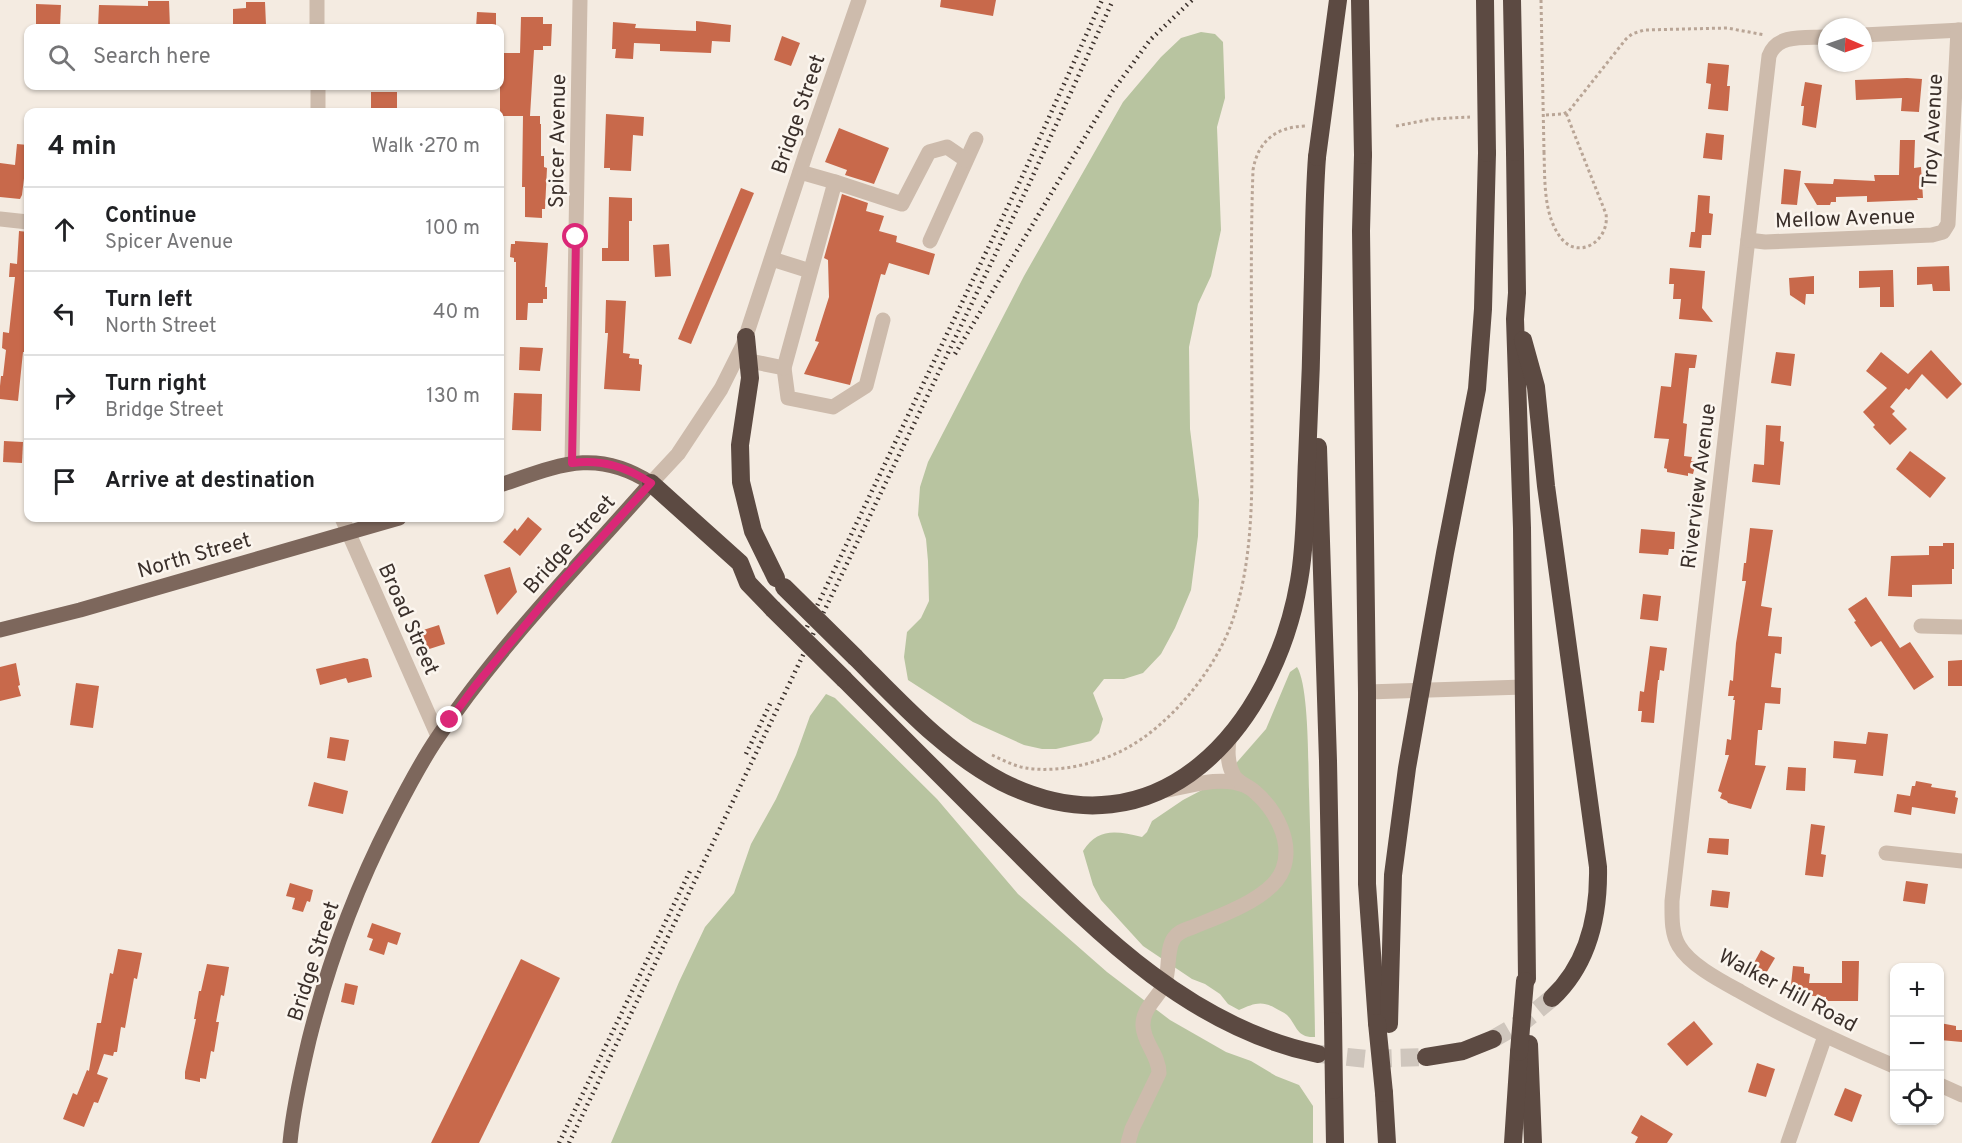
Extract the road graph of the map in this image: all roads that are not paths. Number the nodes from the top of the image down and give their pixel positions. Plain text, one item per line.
1 (317, 0) edge
2 (580, 0) edge
3 (858, 0) edge
4 (1338, 0) edge
5 (1360, 0) edge
6 (1485, 0) edge
7 (1512, 0) edge
8 (317, 24) edge
9 (1960, 30) edge
10 (1872, 35) edge
11 (1818, 37) edge
12 (318, 90) edge
13 (318, 108) edge
14 (976, 139) dead end
15 (966, 160) junction
16 (800, 172) junction
17 (835, 182) junction
18 (0, 219) edge
19 (24, 222) edge
20 (1943, 232) joint
21 (1748, 240) junction
22 (930, 241) dead end
23 (772, 260) junction
24 (810, 271) junction
25 (1313, 277) junction
26 (1515, 319) junction
27 (884, 320) dead end
28 (746, 337) junction
29 (750, 361) junction
30 (784, 368) junction
31 (572, 463) junction
32 (651, 483) junction
33 (504, 484) edge
34 (344, 522) edge
35 (386, 522) edge
36 (350, 533) junction
37 (740, 563) junction
38 (780, 582) junction
39 (1921, 626) dead end
40 (1962, 627) edge
41 (0, 630) edge
42 (1524, 687) junction
43 (1420, 690) junction
44 (1367, 692) junction
45 (438, 736) junction
46 (1230, 736) junction
47 (1244, 785) junction
48 (1159, 792) junction
49 (1886, 853) dead end
50 (1962, 861) edge
51 (1674, 935) joint
52 (1165, 984) junction
53 (1552, 998) tunnel mouth
54 (1383, 1023) junction
55 (1825, 1036) junction
56 (1493, 1039) tunnel mouth
57 (1524, 1048) junction
58 (1318, 1054) tunnel mouth
59 (1426, 1057) tunnel mouth
60 (1890, 1064) edge
61 (1944, 1087) edge
62 (1962, 1095) edge
63 (290, 1143) edge
64 (1128, 1143) edge
65 (1335, 1143) edge
66 (1387, 1143) edge
67 (1512, 1143) edge
68 (1533, 1143) edge
69 (1788, 1143) edge

1 - 8 street
2 - 31 street, Spicer Avenue
3 - 16 street, Bridge Street
4 - 25 highway, bridge
5 - 44 highway, bridge
6 - 43 highway, bridge
7 - 26 highway, bridge
9 - 10 street
9 - 20 street, Troy Avenue
11 - 21 street, Riverview Avenue
12 - 13 street
14 - 15 street
15 - 17 street
15 - 22 street
16 - 17 street
16 - 23 street, Bridge Street
17 - 24 street
18 - 19 street
20 - 21 street, Mellow Avenue
21 - 51 street, Riverview Avenue
23 - 24 street
23 - 28 street, Bridge Street
24 - 30 street
25 - 46 highway
25 - 65 highway, bridge
26 - 42 highway
26 - 53 highway
27 - 30 street
28 - 29 highway
28 - 32 street, Bridge Street
29 - 30 street
29 - 38 highway
31 - 32 main road
31 - 33 main road
32 - 37 highway
32 - 45 main road, Bridge Street
34 - 36 street, Broad Street
35 - 36 main road, North Street
36 - 41 main road, North Street
36 - 45 street, Broad Street
37 - 38 highway
37 - 52 highway, bridge
38 - 48 highway, bridge
39 - 40 street
42 - 43 street
42 - 57 highway, bridge
43 - 44 street
43 - 54 highway
44 - 54 highway
45 - 63 main road, Bridge Street
46 - 47 street
46 - 48 highway
47 - 48 street
47 - 52 street
49 - 50 street
51 - 55 street, Walker Hill Road
52 - 58 highway
52 - 64 street
54 - 66 highway, bridge
55 - 60 street, Walker Hill Road
55 - 69 street
56 - 59 highway
57 - 67 highway
57 - 68 highway
61 - 62 street

